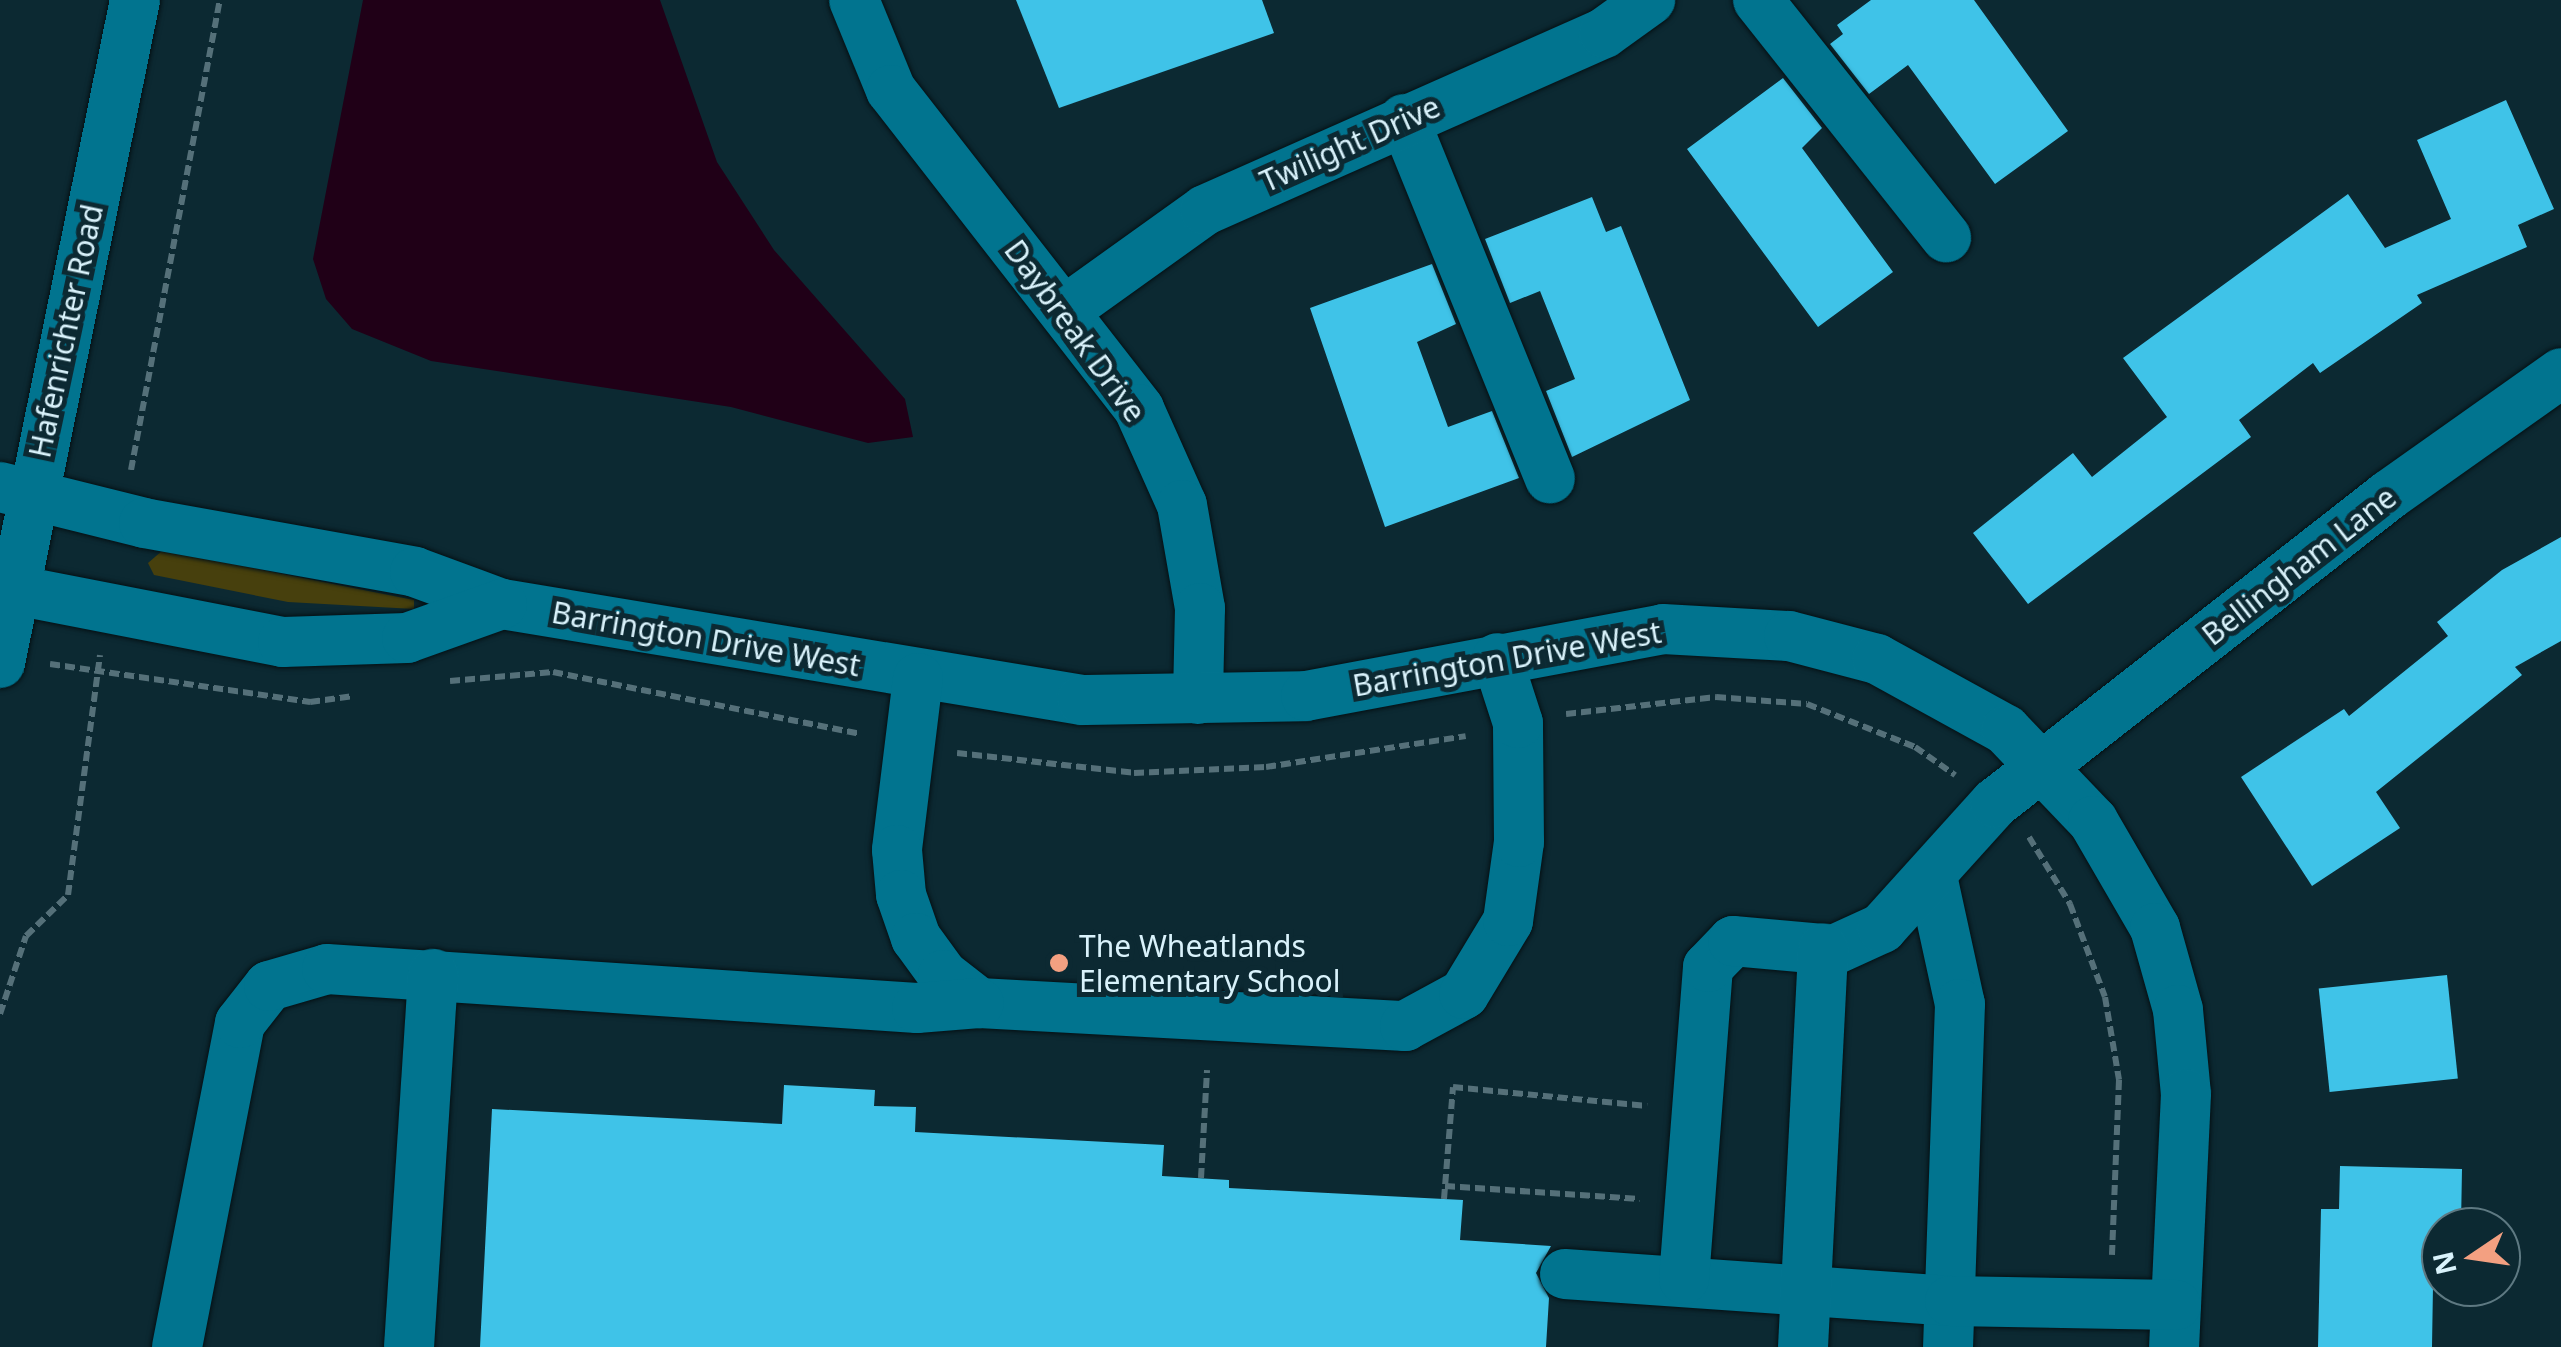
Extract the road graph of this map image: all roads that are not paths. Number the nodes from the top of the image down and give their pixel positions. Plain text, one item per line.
1 (135, 0) edge
2 (854, 0) edge
3 (1758, 0) edge
4 (1644, 2) edge
5 (1404, 118) junction
6 (1946, 237) dead end
7 (1064, 311) junction
8 (2561, 374) edge
9 (1550, 478) dead end
10 (16, 491) edge
11 (7, 588) edge
12 (502, 604) junction
13 (1497, 658) junction
14 (0, 663) edge
15 (918, 678) junction
16 (1198, 699) junction
17 (2045, 768) junction
18 (1932, 876) junction
19 (1824, 949) junction
20 (432, 974) junction
21 (979, 1003) junction
22 (1565, 1274) dead end
23 (1684, 1279) junction
24 (1806, 1289) junction
25 (1949, 1324) edge
26 (2175, 1326) edge
27 (177, 1347) edge
28 (409, 1347) edge
29 (1804, 1347) edge

1 - 10 street, Hafenrichter Road
2 - 7 street, Daybreak Drive
3 - 6 street
4 - 5 street, Twilight Drive
5 - 7 street, Twilight Drive
5 - 9 street
7 - 16 street, Daybreak Drive
8 - 17 street, Bellingham Lane
10 - 11 street, Hafenrichter Road
10 - 12 street, Barrington Drive West
11 - 12 street, Barrington Drive West
11 - 14 street, Hafenrichter Road
12 - 15 street, Barrington Drive West
13 - 16 street, Barrington Drive West
13 - 17 street, Barrington Drive West
13 - 21 street
15 - 16 street, Barrington Drive West
15 - 21 street
17 - 18 street, Bellingham Lane
17 - 26 street, Barrington Drive West
18 - 19 street, Bellingham Lane
18 - 25 street
19 - 23 street
19 - 24 street
20 - 21 street
20 - 27 street
20 - 28 street
22 - 23 street
23 - 24 street
24 - 25 street
24 - 29 street
25 - 26 street

